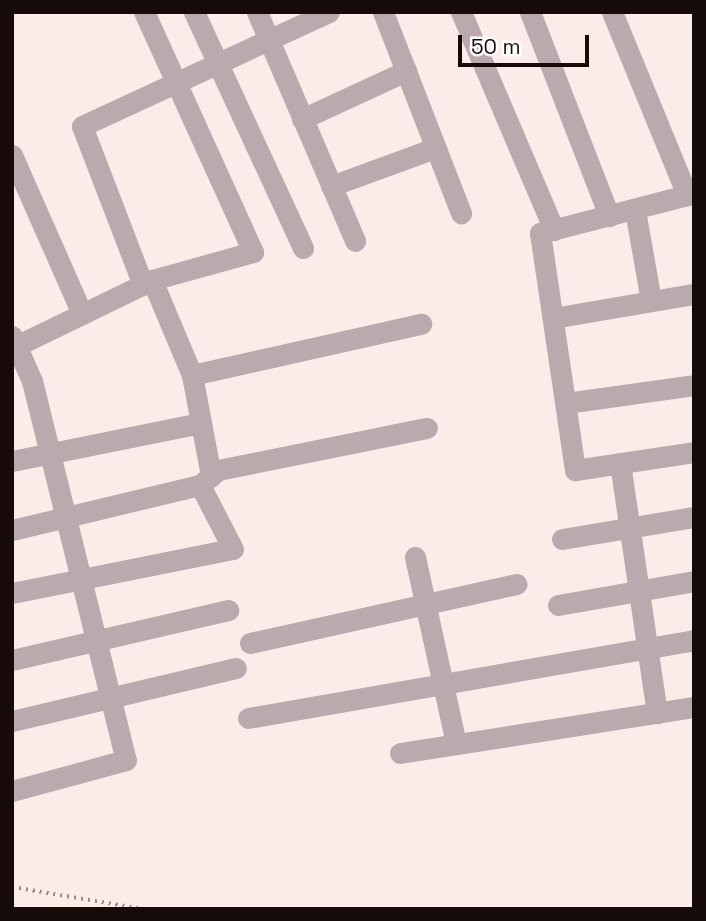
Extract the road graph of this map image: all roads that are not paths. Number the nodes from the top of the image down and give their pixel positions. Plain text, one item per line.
1 (144, 12) edge
2 (194, 12) edge
3 (257, 12) edge
4 (329, 12) edge
5 (383, 12) edge
6 (461, 12) edge
7 (530, 12) edge
8 (612, 12) edge
9 (269, 41) junction
10 (218, 64) junction
11 (405, 71) junction
12 (176, 83) junction
13 (303, 119) junction
14 (435, 148) junction
15 (12, 155) edge
16 (331, 186) junction
17 (635, 210) junction
18 (461, 213) dead end
19 (609, 216) junction
20 (554, 230) junction
21 (355, 241) dead end
22 (303, 248) dead end
23 (148, 282) junction
24 (694, 294) edge
25 (651, 301) junction
26 (82, 314) junction
27 (553, 318) junction
28 (421, 324) dead end
29 (14, 343) edge
30 (192, 375) junction
31 (694, 385) edge
32 (566, 403) junction
33 (201, 423) junction
34 (427, 428) dead end
35 (694, 452) edge
36 (50, 453) junction
37 (12, 461) edge
38 (620, 463) junction
39 (206, 481) junction
40 (694, 517) edge
41 (63, 519) junction
42 (630, 529) junction
43 (12, 530) edge
44 (562, 539) dead end
45 (415, 557) dead end
46 (78, 577) junction
47 (694, 581) edge
48 (517, 584) dead end
49 (639, 591) junction
50 (12, 593) edge
51 (425, 605) junction
52 (558, 605) dead end
53 (228, 610) dead end
54 (694, 640) edge
55 (95, 642) junction
56 (250, 643) dead end
57 (648, 648) junction
58 (12, 660) edge
59 (236, 668) dead end
60 (442, 684) junction
61 (111, 701) junction
62 (694, 707) edge
63 (657, 713) junction
64 (248, 718) dead end
65 (12, 721) edge
66 (456, 744) junction
67 (400, 753) dead end
68 (12, 791) edge

1 - 12 street
2 - 10 street
3 - 9 street
4 - 9 street
5 - 11 street
6 - 20 street
7 - 19 street
8 - 17 street
9 - 10 street
9 - 13 street
10 - 12 street
10 - 22 street
11 - 13 street
11 - 14 street
12 - 23 street
12 - 23 street
13 - 16 street
14 - 16 street
14 - 18 street
15 - 26 street
16 - 21 street
17 - 19 street
17 - 25 street
19 - 20 street
20 - 27 street
23 - 26 street
23 - 30 street
24 - 25 street
25 - 27 street
26 - 29 street
27 - 32 street
28 - 30 street
29 - 36 street
30 - 33 street
31 - 32 street
32 - 38 street
33 - 36 street
33 - 39 street
34 - 39 street
35 - 38 street
36 - 37 street
36 - 41 street
38 - 42 street
39 - 41 street
39 - 46 street
40 - 42 street
41 - 43 street
41 - 46 street
42 - 44 street
42 - 49 street
45 - 51 street
46 - 50 street
46 - 55 street
47 - 49 street
48 - 51 street
49 - 52 street
49 - 57 street
51 - 56 street
51 - 60 street
53 - 55 street
54 - 57 street
55 - 58 street
55 - 61 street
57 - 60 street
57 - 63 street
59 - 61 street
60 - 64 street
60 - 66 street
61 - 65 street
61 - 68 street
62 - 63 street
63 - 66 street
66 - 67 street

